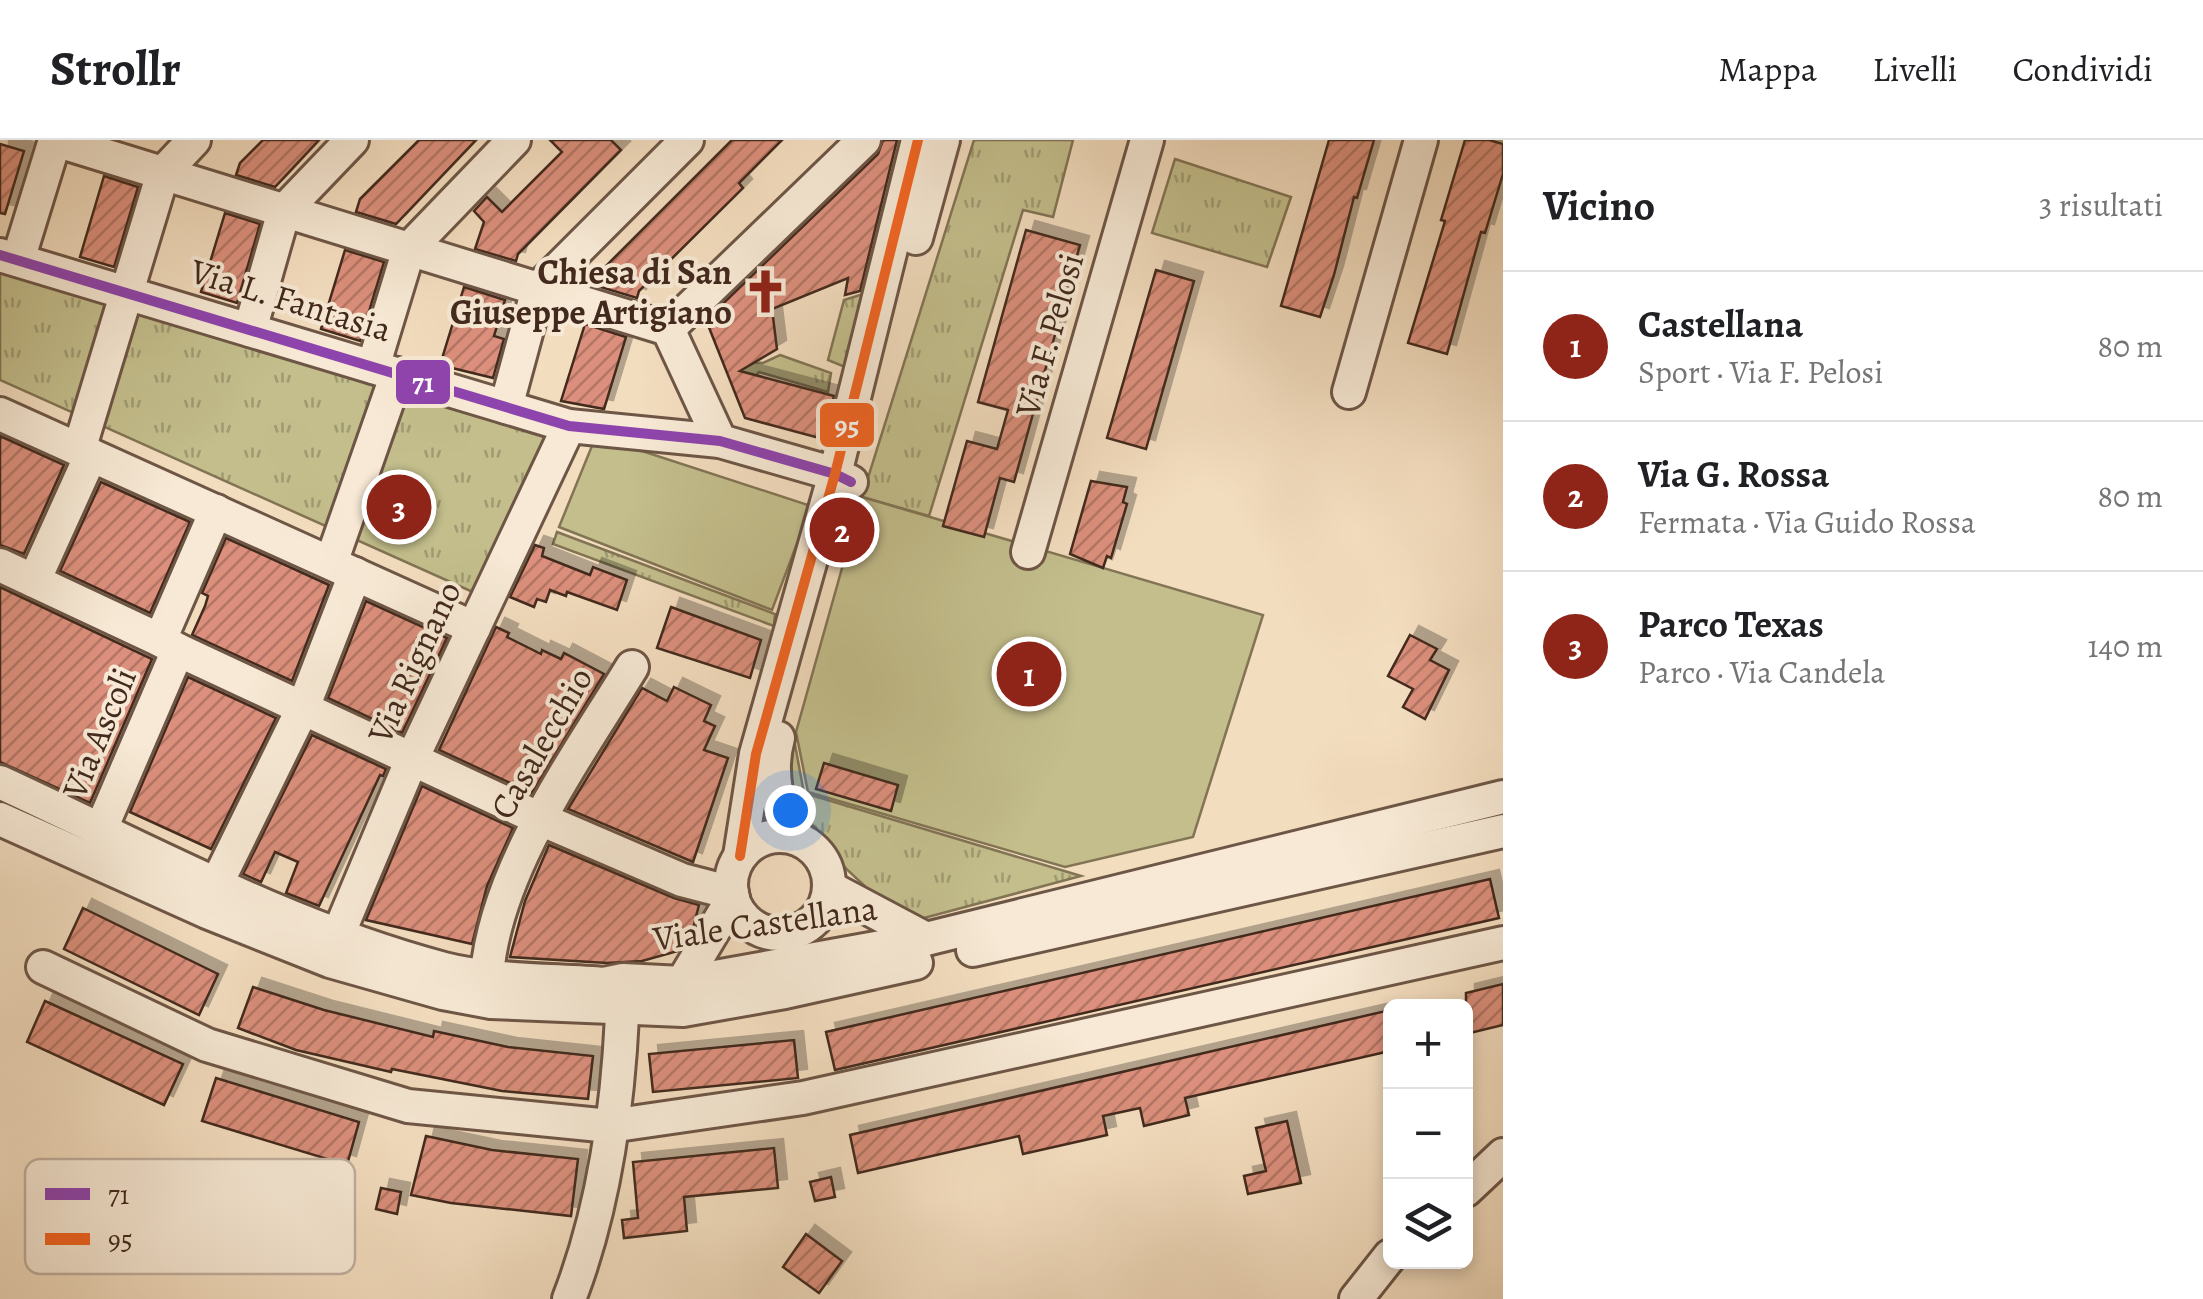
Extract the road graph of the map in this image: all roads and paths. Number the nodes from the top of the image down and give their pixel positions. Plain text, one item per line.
1 (55, 140) edge
2 (194, 140) edge
3 (352, 140) edge
4 (514, 140) edge
5 (687, 140) edge
6 (864, 140) edge
7 (918, 140) edge
8 (943, 140) edge
9 (1146, 140) edge
10 (1421, 140) edge
11 (163, 173) junction
12 (284, 210) junction
13 (409, 250) junction
14 (9, 258) edge
15 (538, 289) junction
16 (129, 294) junction
17 (668, 329) junction
18 (250, 330) junction
19 (385, 370) junction
20 (1349, 392) dead end
21 (506, 407) junction
22 (0, 414) edge
23 (569, 426) junction
24 (720, 441) junction
25 (85, 453) junction
26 (843, 478) junction
27 (216, 512) junction
28 (1028, 552) dead end
29 (0, 565) edge
30 (343, 569) junction
31 (34, 580) junction
32 (474, 628) junction
33 (169, 645) junction
34 (632, 667) dead end
35 (304, 708) junction
36 (412, 759) junction
37 (0, 782) edge
38 (1503, 797) edge
39 (0, 818) edge
40 (538, 818) junction
41 (101, 829) junction
42 (1503, 831) edge
43 (789, 836) junction
44 (740, 856) junction
45 (216, 883) junction
46 (830, 888) junction
47 (732, 896) junction
48 (786, 934) junction
49 (338, 935) junction
50 (926, 939) junction
51 (1503, 943) edge
52 (43, 967) dead end
53 (488, 974) junction
54 (783, 980) junction
55 (682, 982) junction
56 (622, 994) junction
57 (610, 1126) junction
58 (1503, 1155) edge
59 (1473, 1183) edge
60 (1383, 1265) edge
61 (569, 1299) edge
62 (1356, 1299) edge

1 - 11 street
1 - 14 street
2 - 11 street
3 - 12 street
4 - 13 street
5 - 15 street
6 - 17 street
7 - 26 street
8 - 26 street
9 - 28 street, Via F. Pelosi
10 - 20 street
11 - 12 street
11 - 16 street
12 - 13 street
12 - 18 street
13 - 15 street
13 - 19 street
14 - 16 street, Via L. Fantasia
15 - 17 street
15 - 21 street
16 - 18 street, Via L. Fantasia
16 - 25 street
17 - 24 street
18 - 19 street, Via L. Fantasia
19 - 21 street, Via L. Fantasia
19 - 30 street
21 - 23 street, Via L. Fantasia
22 - 25 street
23 - 24 street, Via L. Fantasia
23 - 32 street, Via Rignano
24 - 26 street, Via L. Fantasia
25 - 27 street
25 - 31 street
26 - 43 street
26 - 44 street
27 - 30 street
27 - 33 street, Via Ascoli
29 - 31 street
30 - 32 street
30 - 35 street
31 - 33 street
32 - 36 street, Via Rignano
33 - 35 street
33 - 41 street, Via Ascoli
34 - 40 street, Casalecchio
35 - 36 street
35 - 45 street
36 - 40 street
36 - 49 street, Via Rignano
37 - 41 street, Viale Castellana
38 - 50 street, Viale Castellana
39 - 56 street
40 - 47 street
40 - 53 street, Casalecchio
41 - 45 street, Viale Castellana
42 - 54 street
43 - 44 street
43 - 46 street
44 - 47 street
45 - 49 street, Viale Castellana
46 - 48 street
46 - 50 street
47 - 48 street
47 - 55 street
48 - 54 street
49 - 53 street, Viale Castellana
50 - 54 street, Viale Castellana
51 - 57 street
52 - 57 street
53 - 56 street, Viale Castellana
54 - 55 street, Viale Castellana
54 - 56 street
55 - 56 street, Viale Castellana
56 - 57 street
57 - 61 street
58 - 59 street
60 - 62 street

